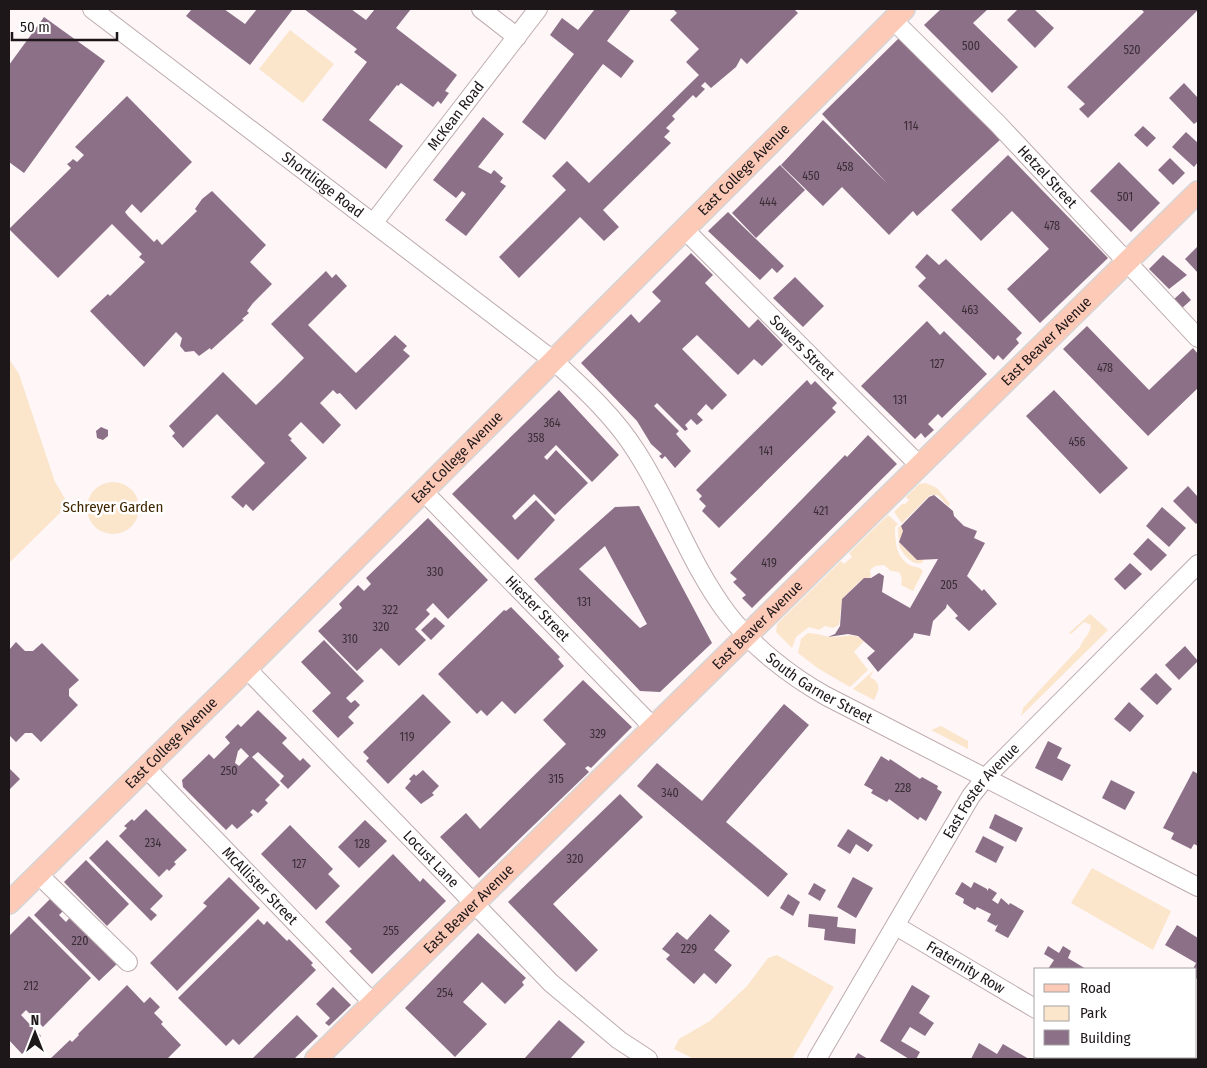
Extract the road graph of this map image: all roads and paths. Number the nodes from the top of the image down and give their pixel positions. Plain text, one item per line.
1 (92, 9) edge
2 (481, 9) edge
3 (538, 9) edge
4 (899, 14) edge
5 (517, 37) junction
6 (1198, 192) edge
7 (374, 222) junction
8 (685, 230) junction
9 (1127, 262) junction
10 (1198, 338) edge
11 (554, 361) junction
12 (920, 466) junction
13 (423, 491) junction
14 (1198, 564) edge
15 (746, 635) junction
16 (246, 668) junction
17 (652, 726) junction
18 (146, 768) junction
19 (986, 776) junction
20 (38, 874) junction
21 (1198, 888) edge
22 (9, 903) edge
23 (474, 903) junction
24 (896, 926) junction
25 (128, 962) dead end
26 (373, 1003) junction
27 (1034, 1008) edge
28 (316, 1059) edge
29 (648, 1059) edge
30 (817, 1059) edge

1 - 7 street, Shortlidge Road
2 - 5 street
3 - 5 street, McKean Road
4 - 8 main road, East College Avenue
4 - 9 street, Hetzel Street
5 - 7 street, McKean Road
6 - 9 main road, East Beaver Avenue
7 - 11 street, Shortlidge Road
8 - 11 main road, East College Avenue
8 - 12 street, Sowers Street
9 - 10 street, Hetzel Street
9 - 12 main road, East Beaver Avenue
11 - 13 main road, East College Avenue
11 - 15 street, South Garner Street
12 - 15 main road, East Beaver Avenue
13 - 16 main road, East College Avenue
13 - 17 street, Hiester Street
14 - 19 street, East Foster Avenue
15 - 17 main road, East Beaver Avenue
15 - 19 street, South Garner Street
16 - 18 main road, East College Avenue
16 - 23 street, Locust Lane
17 - 23 main road, East Beaver Avenue
18 - 20 main road, East College Avenue
18 - 26 street, McAllister Street
19 - 21 street, South Garner Street
19 - 24 street, East Foster Avenue
20 - 22 main road, East College Avenue
20 - 25 street
23 - 26 main road, East Beaver Avenue
23 - 29 street, Locust Lane
24 - 27 street, Fraternity Row
24 - 30 street, East Foster Avenue
26 - 28 main road, East Beaver Avenue

